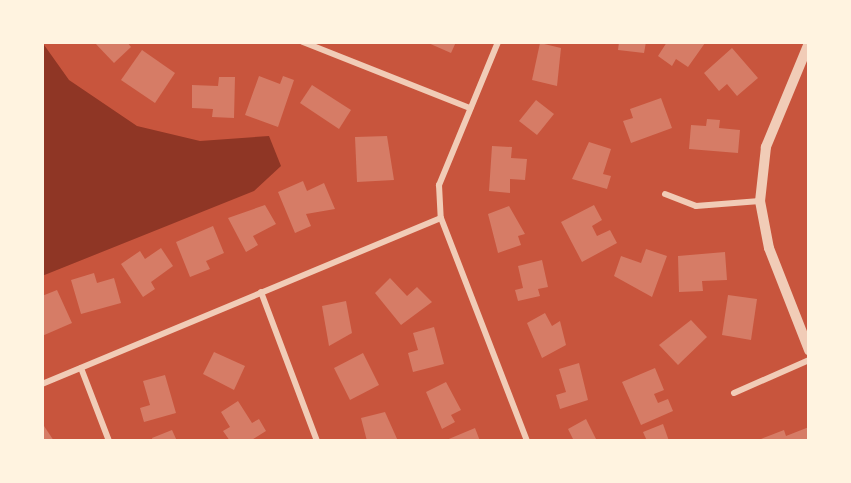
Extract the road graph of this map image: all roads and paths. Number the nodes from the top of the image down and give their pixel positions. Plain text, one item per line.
1 (303, 42) edge
2 (498, 42) edge
3 (809, 43) edge
4 (470, 108) junction
5 (665, 194) dead end
6 (760, 201) junction
7 (441, 218) junction
8 (261, 292) junction
9 (809, 350) edge
10 (809, 360) edge
11 (81, 368) junction
12 (42, 384) edge
13 (734, 393) dead end
14 (109, 441) edge
15 (317, 441) edge
16 (527, 441) edge

1 - 4 street
2 - 4 street
3 - 6 street
4 - 7 street
5 - 6 street
6 - 9 street
7 - 8 street
7 - 16 street
8 - 11 street
8 - 15 street
10 - 13 street
11 - 12 street
11 - 14 street

